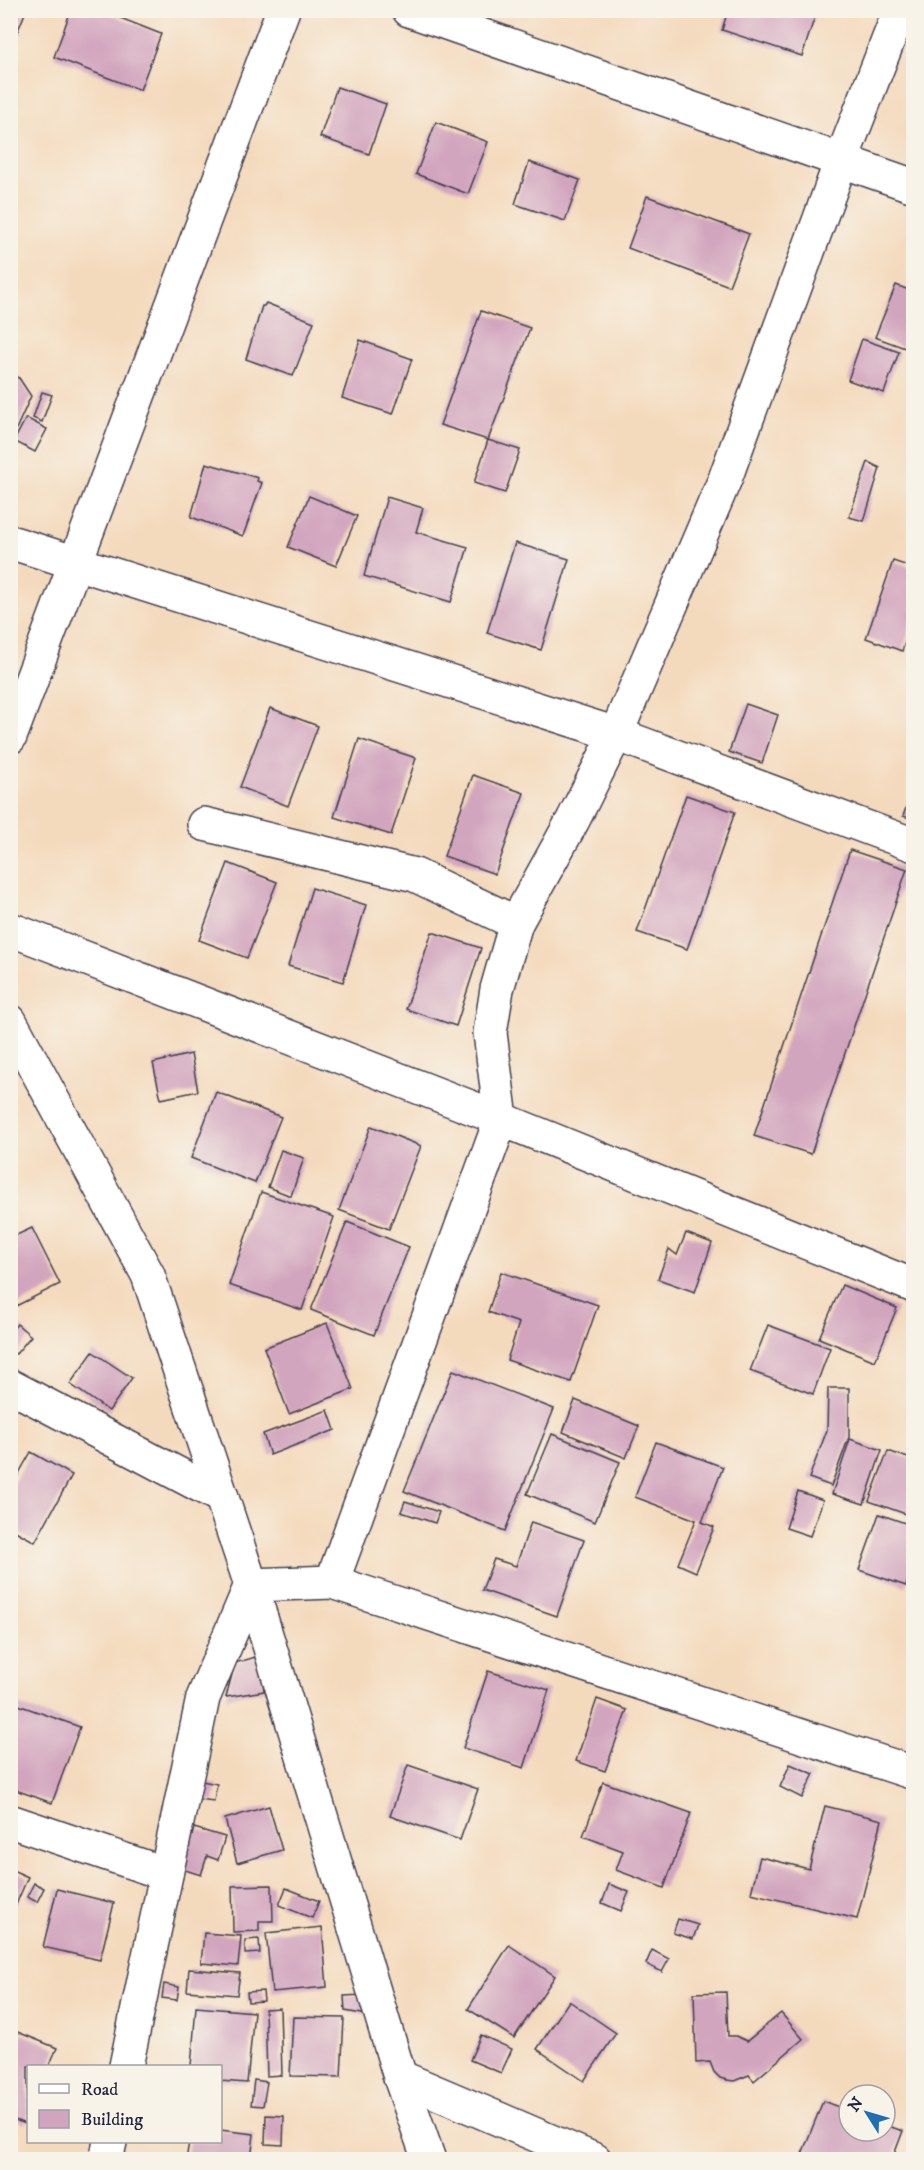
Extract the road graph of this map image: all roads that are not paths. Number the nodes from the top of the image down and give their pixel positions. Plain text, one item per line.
1 (283, 10) edge
2 (409, 10) edge
3 (900, 10) edge
4 (841, 161) junction
5 (914, 186) edge
6 (10, 542) edge
7 (75, 564) junction
8 (616, 734) junction
9 (10, 737) edge
10 (204, 824) dead end
11 (914, 845) edge
12 (516, 923) junction
13 (10, 929) edge
14 (10, 1021) edge
15 (501, 1119) junction
16 (914, 1286) edge
17 (10, 1386) edge
18 (222, 1497) junction
19 (332, 1582) junction
20 (251, 1584) junction
21 (914, 1773) edge
22 (10, 1821) edge
23 (166, 1874) junction
24 (126, 2065) edge
25 (400, 2077) junction
26 (110, 2143) edge
27 (106, 2160) edge
28 (429, 2160) edge
29 (595, 2160) edge

1 - 7 street
2 - 4 street
3 - 4 street
4 - 5 street
4 - 8 street
6 - 7 street
7 - 8 street
7 - 9 street
8 - 11 street
8 - 12 street
10 - 12 street
12 - 15 street
13 - 15 street
14 - 18 street
15 - 16 street
15 - 19 street
17 - 18 street
18 - 20 street
19 - 20 street
19 - 21 street
20 - 23 street
20 - 25 street
22 - 23 street
23 - 24 street
25 - 28 street
25 - 29 street
26 - 27 street

